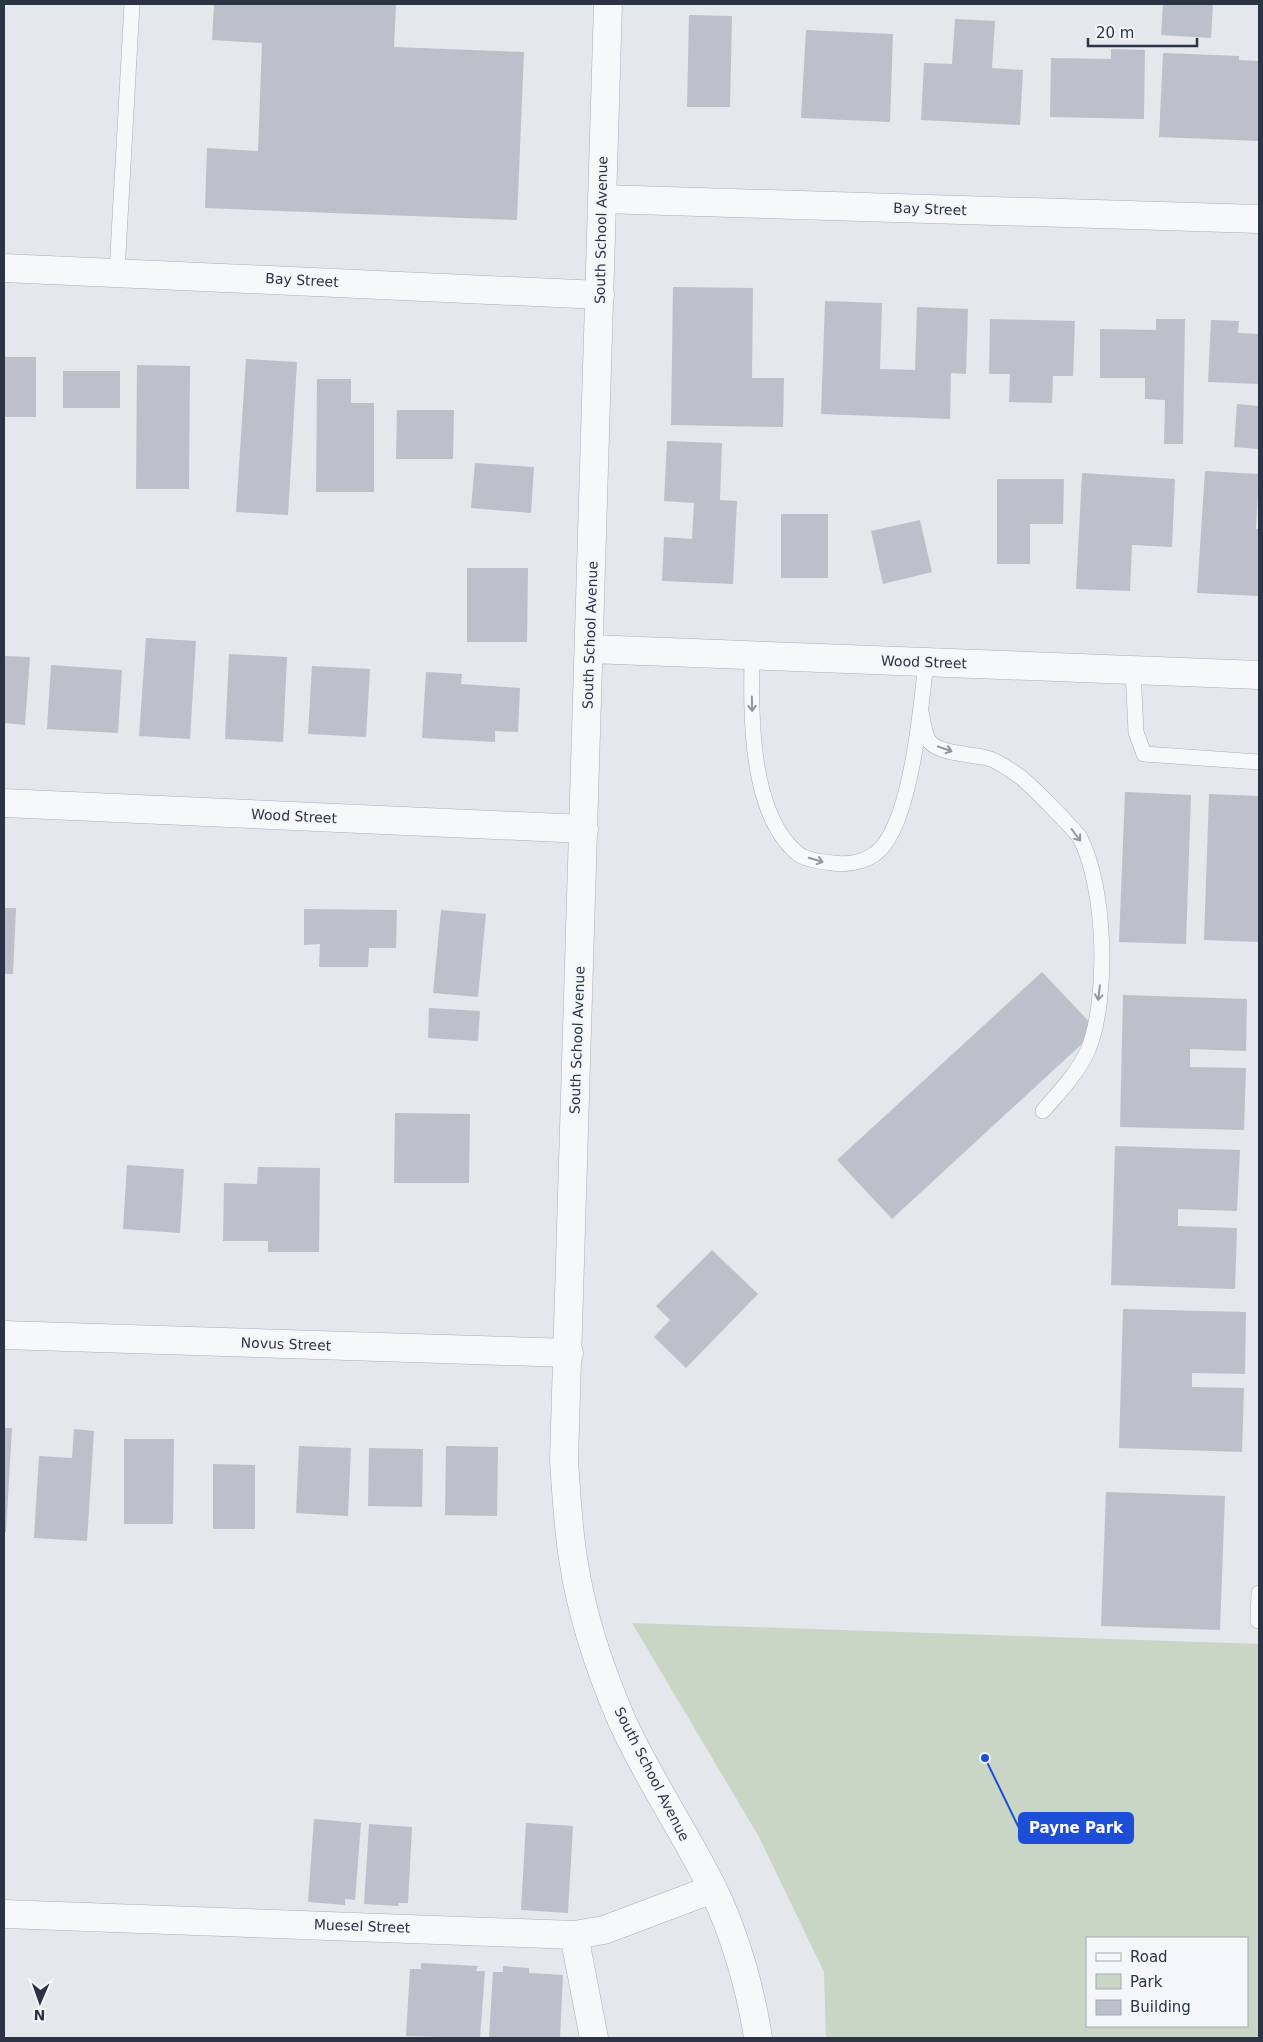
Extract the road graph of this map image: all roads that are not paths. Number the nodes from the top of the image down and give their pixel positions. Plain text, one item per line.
1 (132, 4) edge
2 (608, 4) edge
3 (602, 198) junction
4 (1259, 219) edge
5 (4, 268) edge
6 (117, 272) junction
7 (600, 295) junction
8 (590, 649) junction
9 (752, 655) junction
10 (926, 662) junction
11 (1133, 670) junction
12 (1259, 676) edge
13 (921, 712) junction
14 (1259, 762) edge
15 (4, 803) edge
16 (584, 828) junction
17 (1043, 1111) dead end
18 (4, 1335) edge
19 (569, 1353) junction
20 (1259, 1593) edge
21 (1258, 1620) dead end
22 (713, 1889) junction
23 (4, 1914) edge
24 (574, 1935) junction
25 (594, 2038) edge
26 (758, 2038) edge

1 - 6 lane
2 - 3 street, South School Avenue
3 - 4 street, Bay Street
3 - 7 street, South School Avenue
5 - 6 street, Bay Street
6 - 7 street, Bay Street
7 - 8 street, South School Avenue
8 - 9 street, Wood Street
8 - 16 street, South School Avenue
9 - 10 street, Wood Street
9 -> 13 lane
10 - 11 street, Wood Street
10 - 13 lane
11 - 12 street, Wood Street
11 - 14 lane
13 -> 17 lane
15 - 16 street, Wood Street
16 - 19 street, South School Avenue
18 - 19 street, Novus Street
19 - 22 street, South School Avenue
20 - 21 lane
22 - 24 street, Muesel Street
22 - 26 street, South School Avenue
23 - 24 street, Muesel Street
24 - 25 street

